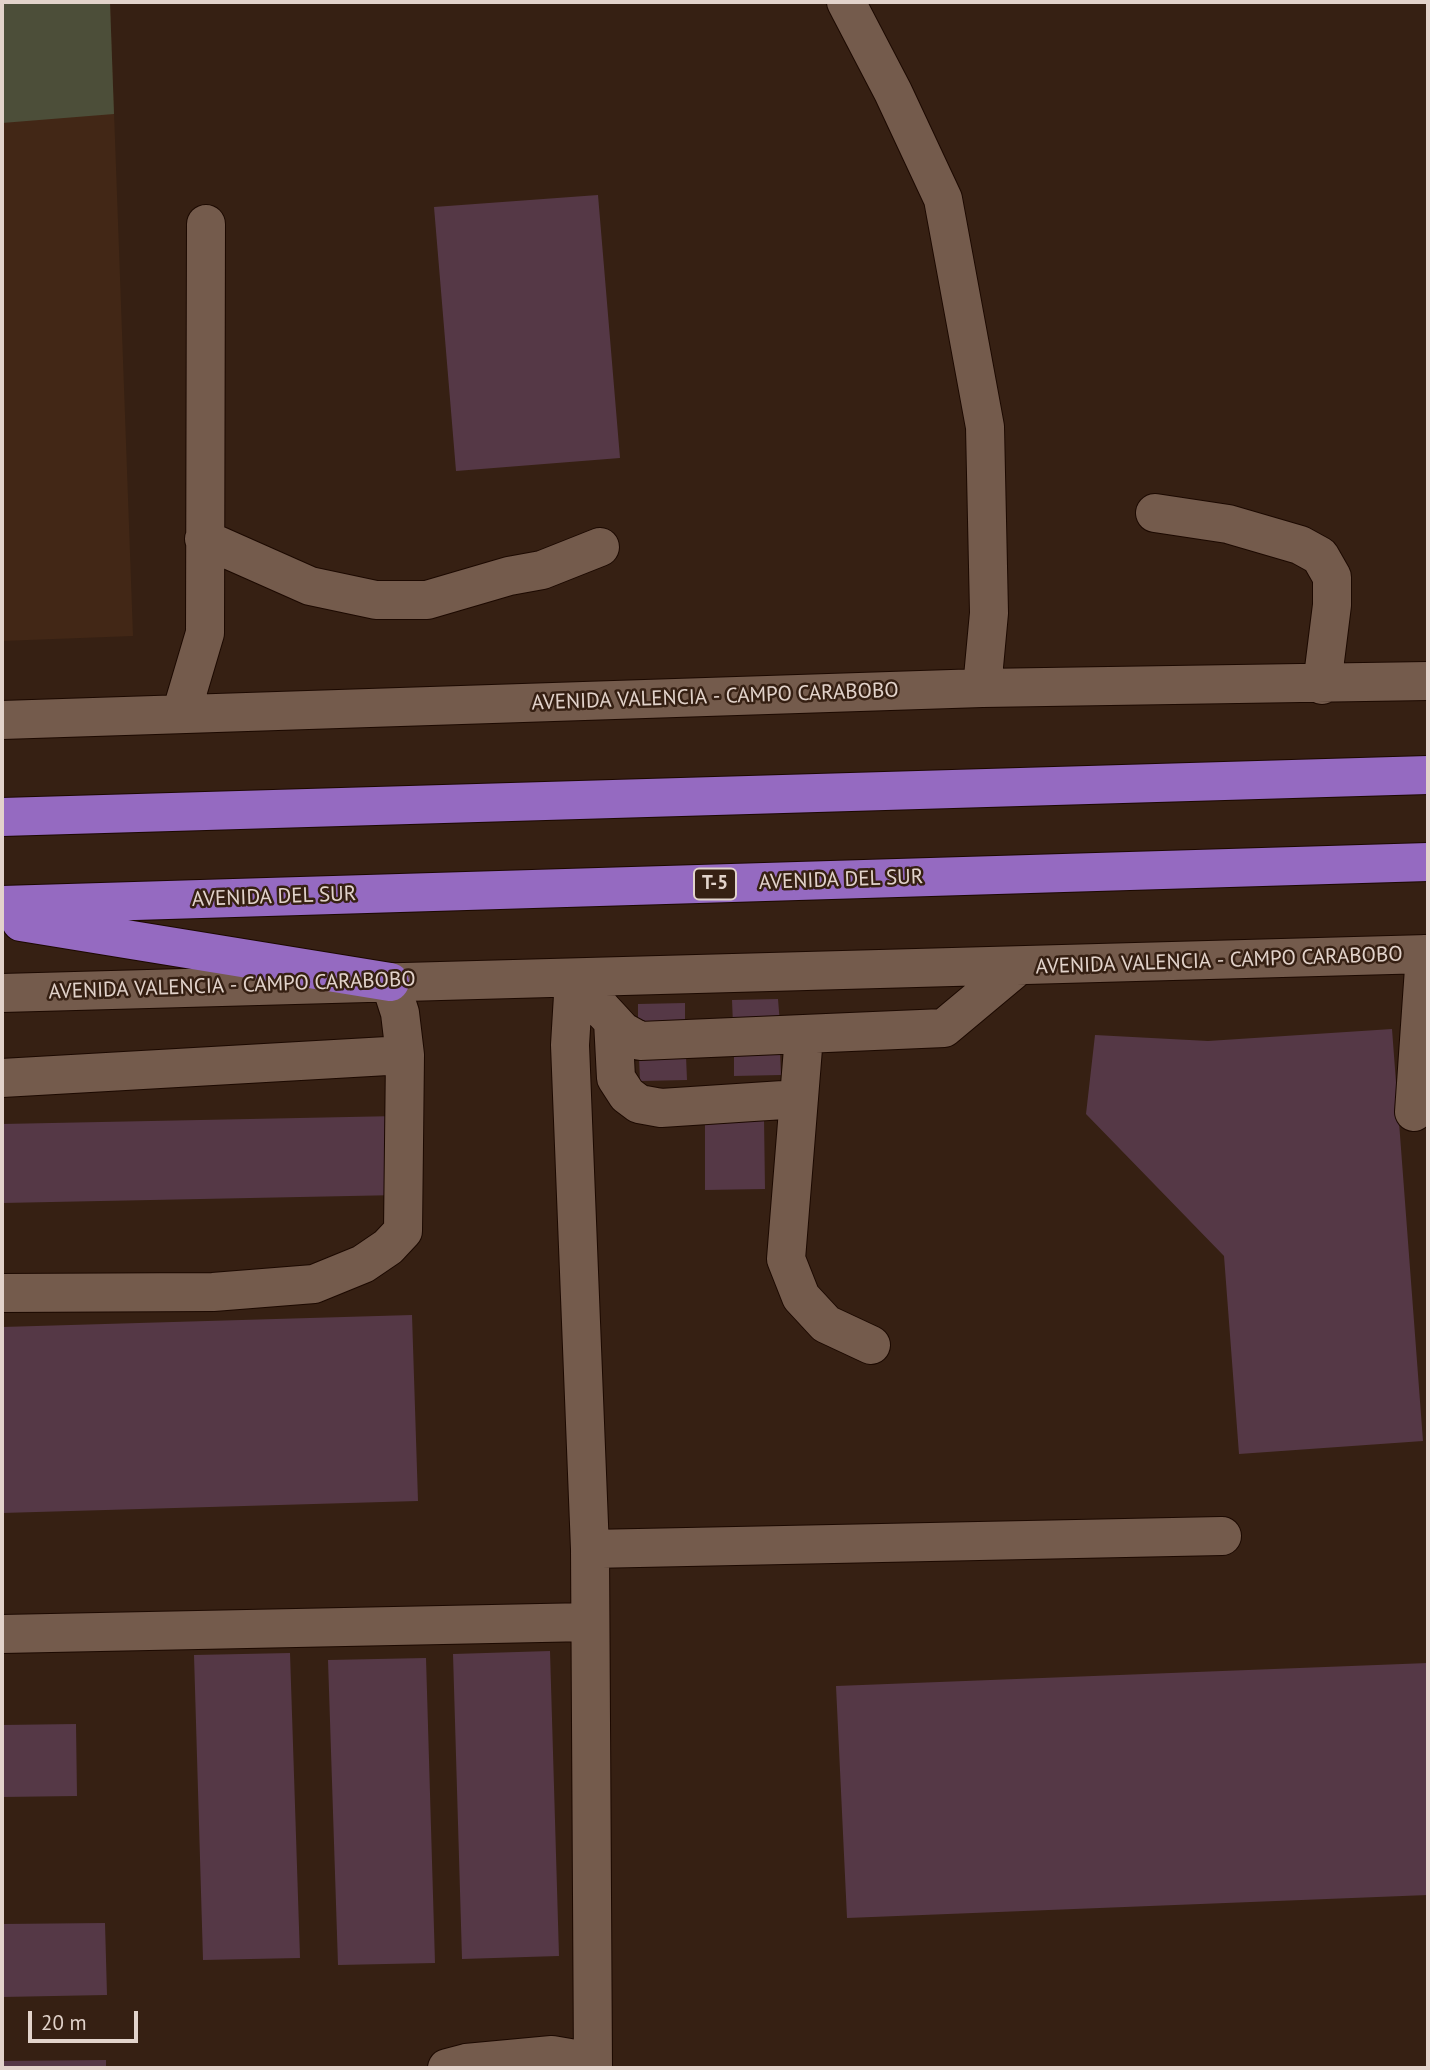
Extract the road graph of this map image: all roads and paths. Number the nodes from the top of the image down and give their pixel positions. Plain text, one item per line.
1 (846, 2) edge
2 (206, 224) dead end
3 (1155, 513) dead end
4 (204, 539) junction
5 (600, 547) dead end
6 (1428, 681) edge
7 (1322, 685) junction
8 (982, 688) junction
9 (181, 714) junction
10 (2, 720) edge
11 (1428, 775) edge
12 (2, 817) edge
13 (1428, 862) edge
14 (2, 905) edge
15 (2, 919) edge
16 (1426, 954) edge
17 (1017, 967) junction
18 (574, 979) junction
19 (390, 982) junction
20 (2, 993) edge
21 (613, 1021) junction
22 (804, 1036) junction
23 (405, 1055) junction
24 (2, 1079) edge
25 (799, 1099) junction
26 (1414, 1112) dead end
27 (2, 1293) edge
28 (871, 1345) dead end
29 (1222, 1536) dead end
30 (590, 1549) junction
31 (590, 1622) junction
32 (2, 1634) edge
33 (593, 2065) edge
34 (447, 2068) edge

1 - 8 street
2 - 4 street
3 - 7 street
4 - 5 street
4 - 9 street
6 - 7 street, AVENIDA VALENCIA - CAMPO CARABOBO
7 - 8 street, AVENIDA VALENCIA - CAMPO CARABOBO
8 - 9 street, AVENIDA VALENCIA - CAMPO CARABOBO
9 - 10 street, AVENIDA VALENCIA - CAMPO CARABOBO
11 - 12 highway
13 - 14 highway, AVENIDA DEL SUR / T-5
15 - 19 highway
16 - 17 street, AVENIDA VALENCIA - CAMPO CARABOBO
16 - 26 street
17 - 18 street, AVENIDA VALENCIA - CAMPO CARABOBO
17 - 22 street
18 - 19 street, AVENIDA VALENCIA - CAMPO CARABOBO
18 - 21 street
18 - 30 street
19 - 20 street, AVENIDA VALENCIA - CAMPO CARABOBO
19 - 23 street
21 - 22 street
21 - 25 street
22 - 25 street
23 - 24 street
23 - 27 street
25 - 28 street
29 - 30 street
30 - 31 street
31 - 32 street
31 - 33 street
33 - 34 street

